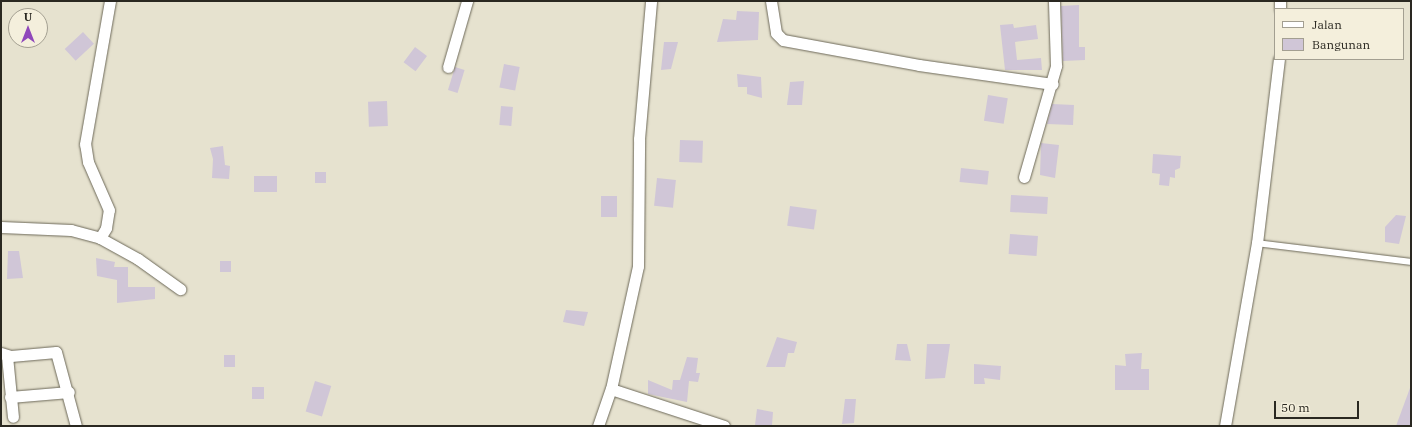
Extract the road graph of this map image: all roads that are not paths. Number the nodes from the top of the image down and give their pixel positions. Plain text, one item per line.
1 (110, 1) edge
2 (467, 1) edge
3 (651, 1) edge
4 (771, 1) edge
5 (1054, 1) edge
6 (1278, 60) edge
7 (448, 66) dead end
8 (1053, 84) junction
9 (1024, 177) dead end
10 (1, 227) edge
11 (100, 238) junction
12 (1257, 243) junction
13 (1411, 262) edge
14 (180, 289) dead end
15 (4, 354) edge
16 (611, 389) junction
17 (69, 392) junction
18 (10, 397) junction
19 (13, 417) dead end
20 (76, 426) edge
21 (598, 426) edge
22 (724, 426) edge
23 (1225, 426) edge

1 - 11 street
2 - 7 street
3 - 16 street
4 - 8 street
5 - 8 street
6 - 12 street
8 - 9 street
10 - 11 street
11 - 14 street
12 - 13 lane
12 - 23 street
15 - 17 street
15 - 18 street
16 - 21 street
16 - 22 street
17 - 18 street
17 - 20 street
18 - 19 street

